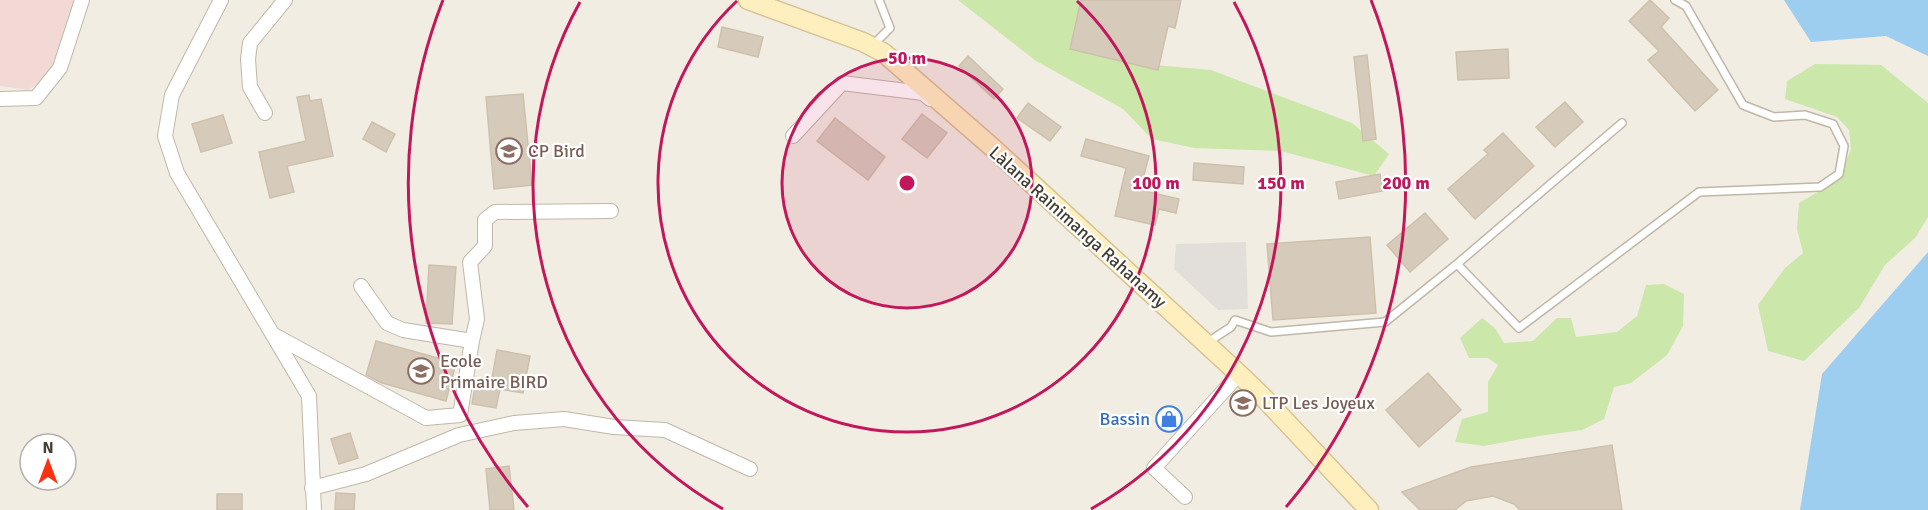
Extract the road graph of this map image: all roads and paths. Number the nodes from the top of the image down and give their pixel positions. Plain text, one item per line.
1 (82, 0) edge
2 (221, 0) edge
3 (285, 0) edge
4 (748, 0) edge
5 (879, 0) edge
6 (1675, 0) edge
7 (872, 46) junction
8 (0, 99) edge
9 (266, 113) dead end
10 (1622, 123) dead end
11 (793, 136) dead end
12 (993, 148) junction
13 (611, 211) dead end
14 (1457, 264) junction
15 (361, 286) dead end
16 (272, 334) junction
17 (472, 341) junction
18 (1206, 344) junction
19 (1239, 374) junction
20 (750, 469) dead end
21 (312, 488) junction
22 (1185, 497) dead end
23 (314, 510) edge
24 (1369, 510) edge

1 - 8 street
2 - 16 street
3 - 9 street
4 - 7 main road, Làlana Rainimanga Rahanamy
5 - 7 lane
6 - 14 lane
7 - 12 main road, Làlana Rainimanga Rahanamy
10 - 14 lane
11 - 12 street
12 - 18 main road, Làlana Rainimanga Rahanamy
13 - 17 street
14 - 18 lane
15 - 17 street
16 - 17 street
16 - 21 street
18 - 19 main road, Làlana Rainimanga Rahanamy
19 - 22 street
19 - 24 main road, Làlana Rainimanga Rahanamy
20 - 21 street
21 - 23 street

